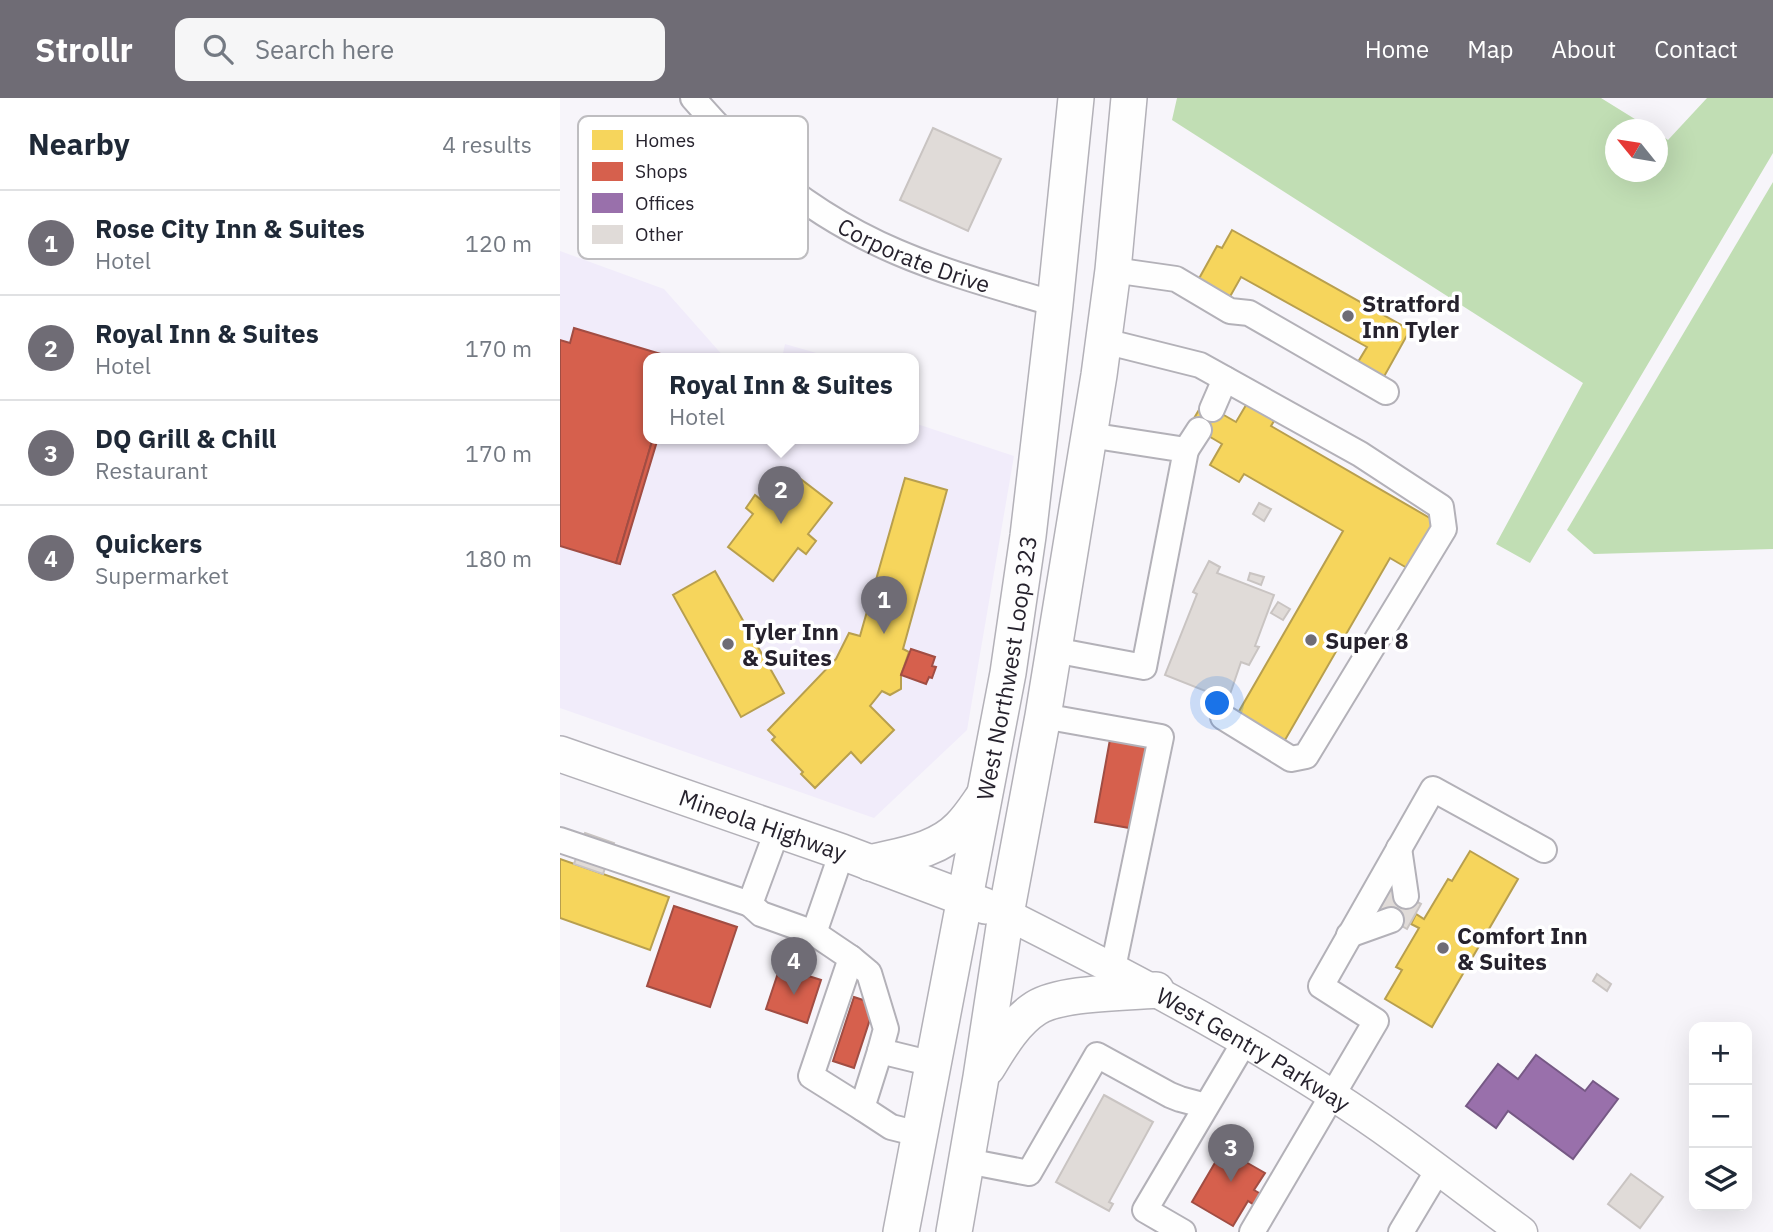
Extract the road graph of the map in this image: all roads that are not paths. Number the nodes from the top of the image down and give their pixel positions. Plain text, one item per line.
1 (693, 98) edge
2 (1076, 98) edge
3 (1129, 98) edge
4 (709, 116) edge
5 (808, 204) edge
6 (1113, 270) junction
7 (1055, 304) junction
8 (1104, 341) junction
9 (1225, 379) junction
10 (1385, 392) dead end
11 (1212, 409) dead end
12 (1089, 435) junction
13 (1054, 650) junction
14 (1043, 716) junction
15 (1223, 717) dead end
16 (560, 754) edge
17 (985, 794) junction
18 (778, 831) junction
19 (560, 840) edge
20 (1399, 848) junction
21 (1544, 850) dead end
22 (856, 858) junction
23 (1406, 896) dead end
24 (965, 898) junction
25 (750, 904) junction
26 (1006, 914) junction
27 (1391, 920) dead end
28 (814, 933) junction
29 (1349, 935) junction
30 (851, 958) junction
31 (1113, 968) junction
32 (1156, 990) junction
33 (1245, 1041) junction
34 (880, 1051) junction
35 (933, 1063) junction
36 (981, 1077) junction
37 (1332, 1095) junction
38 (1206, 1106) junction
39 (862, 1108) junction
40 (919, 1134) junction
41 (967, 1161) junction
42 (1438, 1170) junction
43 (901, 1232) edge
44 (954, 1232) edge
45 (1184, 1232) edge
46 (1252, 1232) edge
47 (1401, 1232) edge
48 (1522, 1232) edge

1 - 4 street, Corporate Drive
2 - 7 highway, West Northwest Loop 323
3 - 6 highway, West Northwest Loop 323
5 - 7 street, Corporate Drive
6 - 8 highway, West Northwest Loop 323
6 - 10 street
7 - 17 highway, West Northwest Loop 323
8 - 9 street
8 - 12 highway, West Northwest Loop 323
9 - 11 street
9 - 15 street
12 - 13 highway, West Northwest Loop 323
12 - 13 street
13 - 14 highway, West Northwest Loop 323
14 - 26 highway, West Northwest Loop 323
14 - 31 street
16 - 18 highway, Mineola Highway
17 - 22 highway
17 - 24 highway, West Northwest Loop 323
18 - 22 highway, Mineola Highway
18 - 25 street
19 - 25 street
20 - 21 street
20 - 23 street
20 - 29 street
22 - 24 highway, Mineola Highway
22 - 28 street
24 - 26 highway, West Gentry Parkway
24 - 35 highway, West Northwest Loop 323
25 - 28 street
26 - 31 main road, West Gentry Parkway
26 - 36 highway, West Northwest Loop 323
27 - 29 street
28 - 30 street
29 - 37 street
30 - 34 street
30 - 39 street
31 - 32 main road, West Gentry Parkway
32 - 33 main road, West Gentry Parkway
32 - 36 highway
33 - 37 main road, West Gentry Parkway
33 - 38 street
34 - 35 street
34 - 39 street
35 - 40 highway, West Northwest Loop 323
36 - 41 highway, West Northwest Loop 323
37 - 42 main road, West Gentry Parkway
37 - 46 street
38 - 41 street
38 - 45 street
39 - 40 street
40 - 43 highway, West Northwest Loop 323
41 - 44 highway, West Northwest Loop 323
42 - 47 street
42 - 48 main road, West Gentry Parkway

